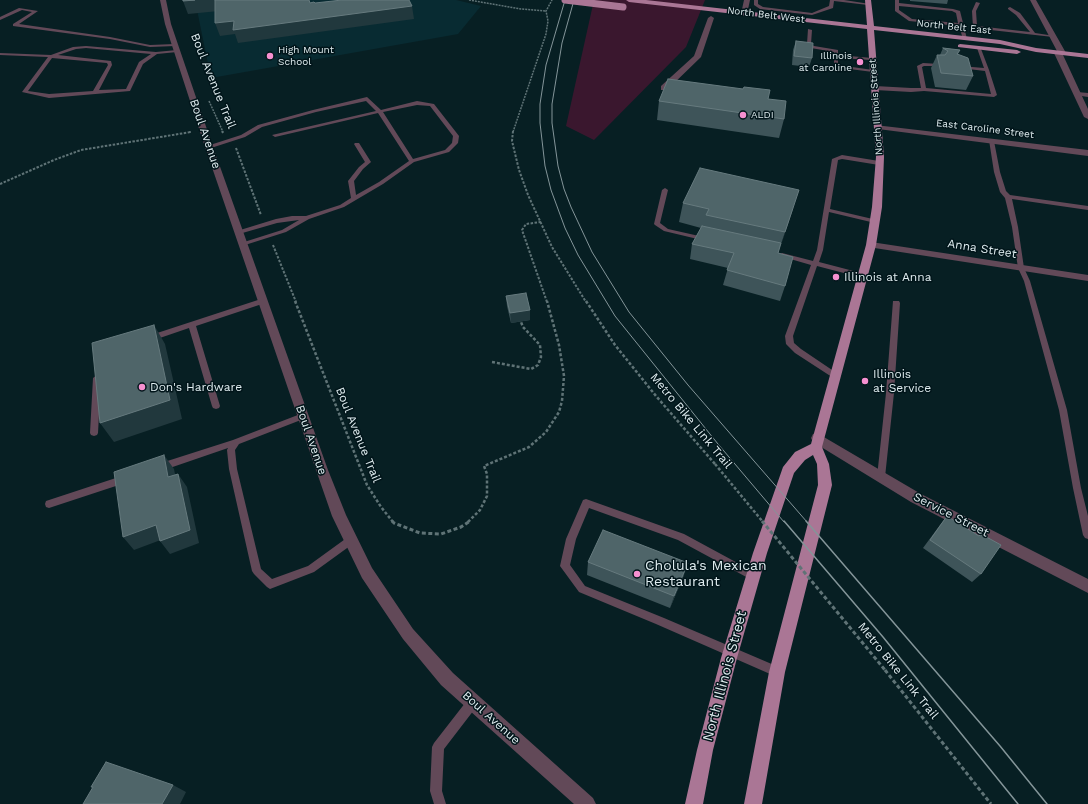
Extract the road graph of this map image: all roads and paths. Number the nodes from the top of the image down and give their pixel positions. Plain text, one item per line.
1 (163, 0) edge
2 (469, 0) edge
3 (552, 0) edge
4 (565, 0) edge
5 (630, 0) edge
6 (747, 0) edge
7 (756, 0) edge
8 (832, 0) edge
9 (889, 0) edge
10 (1033, 0) edge
11 (868, 2) edge
12 (897, 2) edge
13 (978, 3) dead end
14 (626, 8) dead end
15 (1010, 8) dead end
16 (546, 11) junction
17 (744, 14) junction
18 (711, 18) dead end
19 (0, 20) edge
20 (961, 25) junction
21 (810, 30) dead end
22 (1034, 34) junction
23 (870, 35) junction
24 (1053, 36) junction
25 (965, 39) junction
26 (956, 46) dead end
27 (176, 48) junction
28 (979, 49) junction
29 (1036, 50) junction
30 (156, 53) junction
31 (1060, 53) junction
32 (0, 54) edge
33 (51, 56) junction
34 (836, 56) junction
35 (1088, 56) edge
36 (872, 60) junction
37 (939, 65) edge
38 (956, 67) edge
39 (987, 70) junction
40 (873, 71) junction
41 (664, 88) edge
42 (875, 88) junction
43 (924, 89) junction
44 (95, 92) junction
45 (1077, 94) junction
46 (1088, 95) edge
47 (208, 98) dead end
48 (315, 111) junction
49 (380, 112) junction
50 (1088, 117) edge
51 (219, 125) junction
52 (321, 125) junction
53 (878, 127) junction
54 (203, 129) junction
55 (275, 135) dead end
56 (229, 141) junction
57 (991, 141) junction
58 (357, 144) dead end
59 (209, 147) junction
60 (1088, 153) edge
61 (412, 161) junction
62 (880, 163) junction
63 (0, 184) edge
64 (665, 190) dead end
65 (1008, 197) junction
66 (354, 199) junction
67 (1088, 208) edge
68 (827, 210) junction
69 (308, 218) junction
70 (875, 221) junction
71 (540, 222) junction
72 (265, 224) junction
73 (269, 236) junction
74 (241, 238) junction
75 (711, 240) edge
76 (872, 245) junction
77 (772, 253) edge
78 (815, 263) junction
79 (1021, 268) junction
80 (863, 276) junction
81 (1088, 278) edge
82 (263, 301) junction
83 (896, 303) dead end
84 (521, 322) edge
85 (192, 325) junction
86 (146, 339) edge
87 (492, 362) dead end
88 (98, 371) edge
89 (835, 376) junction
90 (216, 406) dead end
91 (303, 416) junction
92 (94, 433) dead end
93 (236, 442) junction
94 (816, 442) junction
95 (154, 469) edge
96 (131, 477) edge
97 (882, 477) junction
98 (49, 504) dead end
99 (1088, 534) edge
100 (351, 540) junction
101 (753, 576) junction
102 (1088, 586) edge
103 (731, 652) junction
104 (776, 672) junction
105 (473, 702) junction
106 (440, 804) edge
107 (587, 804) edge
108 (694, 804) edge
109 (753, 804) edge
110 (991, 804) edge

1 - 27 street, Boul Avenue
2 - 16 path
3 - 16 path, Metro Bike Link Trail
4 - 14 main road, bridge
5 - 17 main road, North Belt West
6 - 17 street
7 - 8 lane
8 - 11 lane
9 - 12 lane
10 - 24 street
11 - 23 main road, North Illinois Street
12 - 20 lane
12 - 20 lane
13 - 22 lane
15 - 22 lane
16 - 71 path, Metro Bike Link Trail
17 - 23 main road, North Belt West
18 - 41 street
19 - 27 lane
20 - 25 lane
21 - 34 lane
22 - 24 lane
23 - 25 main road, North Belt East
23 - 36 main road, North Illinois Street
24 - 31 street
25 - 29 main road, North Belt East
26 - 28 main road, North Belt East
27 - 30 lane
27 - 54 street, Boul Avenue
28 - 29 main road, North Belt East
28 - 39 lane
29 - 31 main road, North Belt East
30 - 33 lane
30 - 44 lane
31 - 35 main road, North Belt East
31 - 45 street
32 - 33 lane
33 - 44 lane
33 - 44 lane
34 - 36 lane
34 - 40 lane
36 - 40 main road, North Illinois Street
37 - 43 lane
38 - 39 lane
39 - 43 lane
40 - 42 main road, North Illinois Street
42 - 43 lane
42 - 53 main road, North Illinois Street
45 - 46 lane
45 - 50 street
47 - 51 path, Boul Avenue Trail
48 - 49 lane
48 - 52 lane
48 - 56 lane
49 - 52 lane
49 - 61 lane
49 - 61 lane
51 - 54 path
51 - 56 path, Boul Avenue Trail
52 - 55 lane
53 - 57 street, East Caroline Street
53 - 62 main road, North Illinois Street
54 - 59 street, Boul Avenue
54 - 63 path
56 - 59 lane
56 - 72 path, Boul Avenue Trail
57 - 60 street, East Caroline Street
57 - 65 lane
58 - 66 lane
59 - 74 street, Boul Avenue
61 - 66 lane
62 - 68 lane
62 - 70 main road, North Illinois Street
64 - 75 lane
65 - 67 lane
65 - 79 lane
66 - 69 lane
68 - 70 lane
68 - 78 lane
69 - 72 lane
69 - 73 lane
70 - 76 main road, North Illinois Street
71 - 73 path, Boul Avenue Trail
71 - 110 path, Metro Bike Link Trail, bridge
72 - 74 lane
73 - 74 lane
74 - 82 street, Boul Avenue
76 - 79 street, Anna Street
76 - 80 main road, North Illinois Street
77 - 78 lane
78 - 80 lane
78 - 89 lane
79 - 81 street, Anna Street
79 - 99 lane
80 - 89 main road, North Illinois Street
82 - 85 lane
82 - 91 street, Boul Avenue
83 - 97 lane
84 - 87 path
85 - 86 lane
85 - 90 lane
88 - 92 lane
89 - 94 main road, North Illinois Street
91 - 93 lane
91 - 100 street, Boul Avenue
93 - 95 lane
93 - 100 lane
94 - 97 street, Service Street
94 - 101 main road, North Illinois Street
94 - 104 main road
96 - 98 lane
97 - 102 street, Service Street
100 - 105 street, Boul Avenue
101 - 103 main road, North Illinois Street
101 - 103 lane
103 - 104 lane
103 - 108 main road, North Illinois Street
104 - 109 main road
105 - 106 lane
105 - 107 street, Boul Avenue

